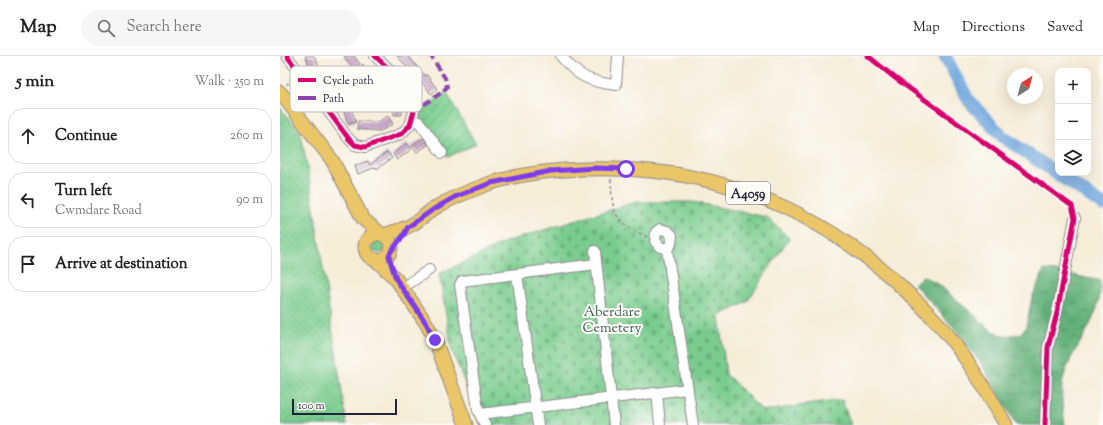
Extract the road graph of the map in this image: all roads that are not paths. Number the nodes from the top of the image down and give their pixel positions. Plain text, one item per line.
1 (288, 56) edge
2 (375, 56) edge
3 (561, 56) edge
4 (618, 56) edge
5 (295, 66) edge
6 (386, 66) edge
7 (280, 93) edge
8 (290, 106) edge
9 (295, 112) edge
10 (329, 112) edge
11 (414, 112) edge
12 (412, 119) junction
13 (442, 153) dead end
14 (1075, 218) dead end
15 (363, 219) junction
16 (408, 227) junction
17 (382, 234) junction
18 (366, 240) junction
19 (667, 249) junction
20 (594, 250) dead end
21 (390, 253) junction
22 (376, 260) junction
23 (596, 264) junction
24 (428, 270) dead end
25 (517, 274) junction
26 (399, 283) junction
27 (688, 390) junction
28 (658, 393) junction
29 (611, 399) junction
30 (535, 408) junction
31 (480, 414) junction
32 (466, 425) edge
33 (485, 425) edge
34 (538, 425) edge
35 (614, 425) edge
36 (660, 425) edge
37 (693, 425) edge
38 (1006, 425) edge
39 (1045, 425) edge

1 - 5 street
2 - 6 street
3 - 4 street
7 - 8 main road
9 - 15 main road
10 - 12 street
11 - 12 street
12 - 13 street
14 - 39 street
15 - 17 main road
15 - 18 main road
16 - 17 main road, A4059
16 - 21 main road, A4059
16 - 38 main road, A4059
17 - 18 main road
17 - 21 main road
18 - 22 main road
19 - 19 street
19 - 27 street
20 - 23 street
21 - 22 main road
21 - 26 main road
22 - 26 main road
23 - 25 street
23 - 29 street
24 - 26 street
25 - 30 street
25 - 31 street
26 - 32 main road
27 - 28 street
27 - 37 street
28 - 29 street
28 - 36 street
29 - 30 street
29 - 35 street
30 - 31 street
30 - 34 street
31 - 33 street

